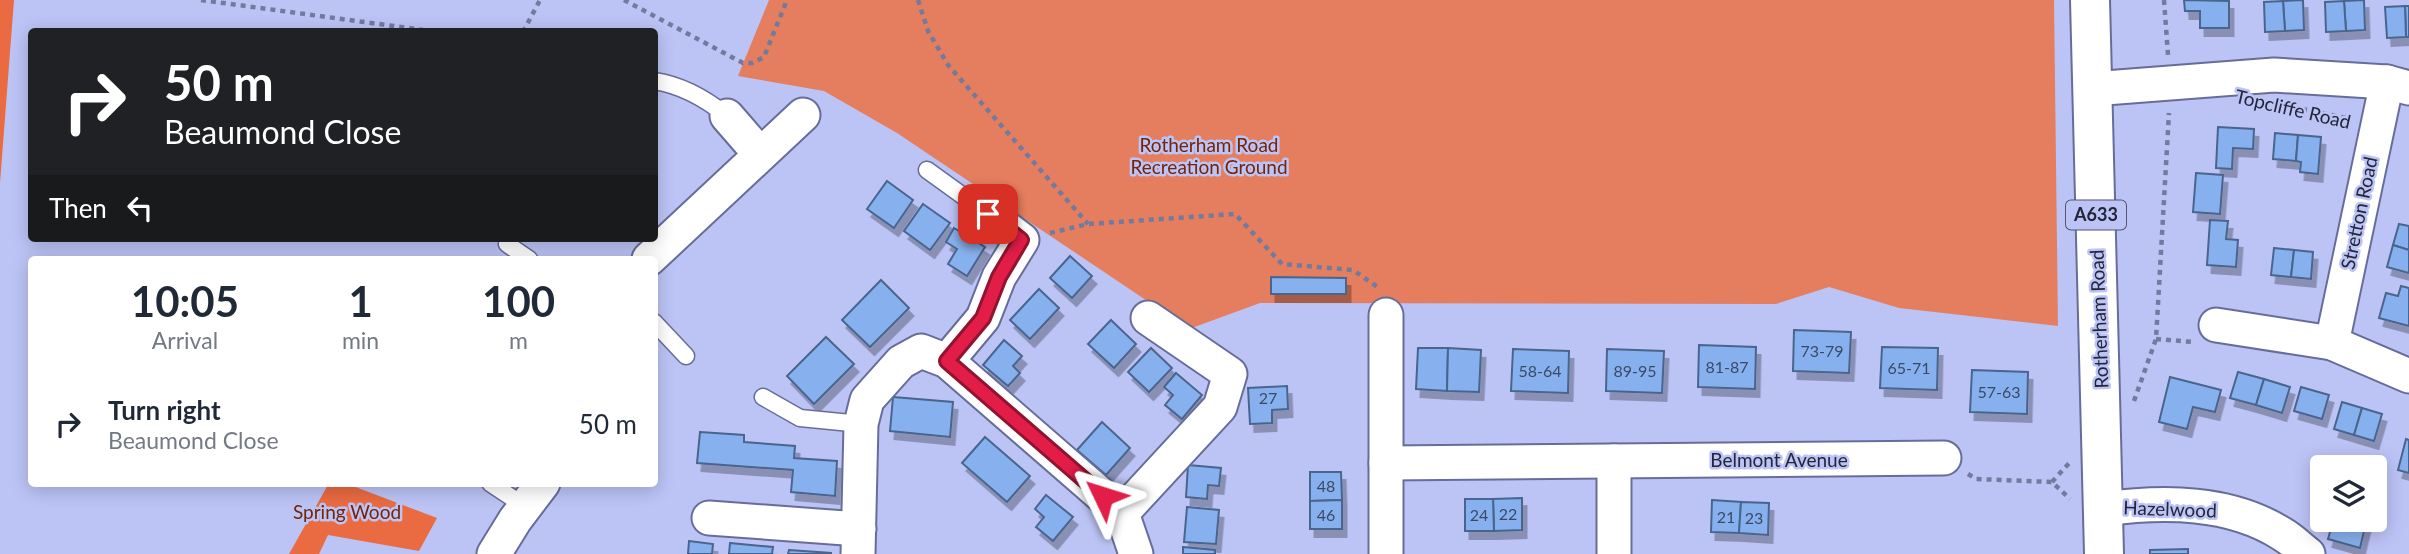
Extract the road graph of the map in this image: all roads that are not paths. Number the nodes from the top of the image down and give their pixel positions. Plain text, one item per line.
1 (2090, 0) edge
2 (658, 82) edge
3 (2398, 85) edge
4 (2092, 89) junction
5 (803, 115) dead end
6 (727, 116) joint
7 (760, 154) junction
8 (927, 170) dead end
9 (988, 214) joint
10 (507, 244) dead end
11 (525, 256) edge
12 (652, 256) edge
13 (1387, 315) road end
14 (1148, 318) dead end
15 (2216, 325) dead end
16 (658, 326) edge
17 (2332, 343) junction
18 (686, 356) dead end
19 (947, 361) junction
20 (2409, 376) edge
21 (763, 397) dead end
22 (861, 424) junction
23 (1944, 458) road end
24 (1614, 461) junction
25 (1386, 463) junction
26 (505, 487) edge
27 (534, 495) edge
28 (2104, 509) junction
29 (1122, 513) junction
30 (709, 518) dead end
31 (858, 542) edge
32 (494, 554) edge
33 (1136, 554) edge
34 (1386, 554) edge
35 (1614, 554) edge
36 (2105, 554) edge
37 (2308, 554) edge

1 - 4 main road, Rotherham Road / A633
2 - 6 lane
3 - 4 street, Topcliffe Road
3 - 17 street, Stretton Road
4 - 28 main road, Rotherham Road / A633
5 - 7 street
6 - 7 street
7 - 12 street
8 - 9 lane
9 - 19 street
10 - 11 lane
13 - 25 street
14 - 29 street
15 - 17 street
16 - 18 lane
17 - 20 street
19 - 22 street
19 - 29 street
21 - 22 lane
22 - 31 street
23 - 24 street, Belmont Avenue
24 - 25 street, Belmont Avenue
24 - 35 street
25 - 34 street
26 - 27 lane
27 - 32 street
28 - 36 main road, Rotherham Road / A633
28 - 37 street, Hazelwood
29 - 33 street
30 - 31 street

